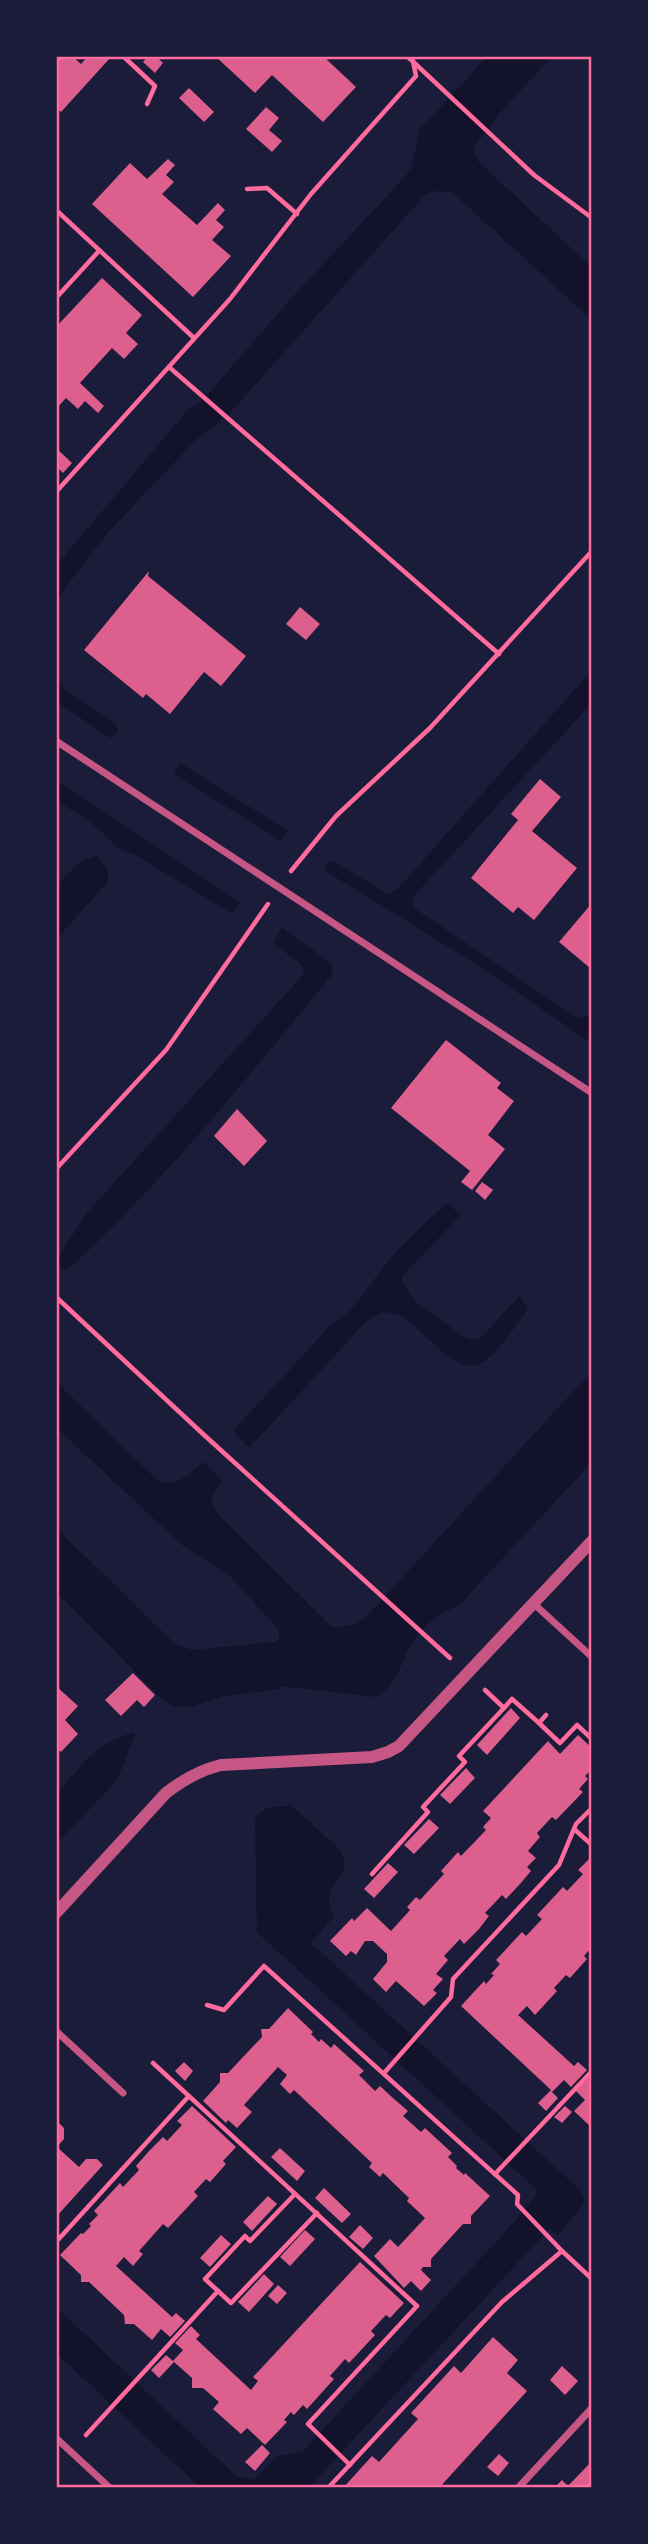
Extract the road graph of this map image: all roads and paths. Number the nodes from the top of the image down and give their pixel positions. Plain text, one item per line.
1 (123, 56) edge
2 (411, 58) edge
3 (147, 104) dead end
4 (247, 190) dead end
5 (56, 210) edge
6 (297, 214) junction
7 (592, 218) edge
8 (99, 252) junction
9 (56, 298) edge
10 (194, 338) junction
11 (169, 367) junction
12 (56, 492) edge
13 (592, 551) edge
14 (499, 654) junction
15 (56, 741) edge
16 (279, 888) junction
17 (592, 1093) edge
18 (56, 1169) edge
19 (56, 1297) edge
20 (592, 1541) edge
21 (534, 1603) junction
22 (592, 1657) edge
23 (468, 1675) junction
24 (504, 1707) junction
25 (546, 1715) dead end
26 (539, 1723) junction
27 (592, 1739) edge
28 (592, 1808) edge
29 (575, 1829) junction
30 (592, 1845) edge
31 (372, 1874) dead end
32 (56, 1913) edge
33 (207, 2005) dead end
34 (56, 2031) edge
35 (153, 2063) dead end
36 (592, 2071) edge
37 (384, 2073) junction
38 (122, 2093) dead end
39 (188, 2097) junction
40 (495, 2174) junction
41 (295, 2194) junction
42 (317, 2213) junction
43 (56, 2242) edge
44 (562, 2251) junction
45 (592, 2279) edge
46 (218, 2291) junction
47 (592, 2409) edge
48 (56, 2438) edge
49 (71, 2452) junction
50 (350, 2465) junction
51 (110, 2488) edge
52 (328, 2488) edge
53 (518, 2488) edge

1 - 3 path
2 - 6 path
2 - 7 path
4 - 6 path
5 - 8 path
6 - 10 path
8 - 9 path
8 - 10 path
10 - 11 path
11 - 12 path
11 - 14 path
13 - 14 path
14 - 16 path
15 - 16 street
16 - 17 street
16 - 18 path
19 - 23 path
20 - 21 street
21 - 22 street
21 - 23 street
23 - 24 path
23 - 32 street
24 - 26 path
24 - 31 path
25 - 26 path
26 - 27 path
28 - 29 path
29 - 30 path
29 - 37 path
33 - 37 path
34 - 38 street
35 - 39 path
36 - 40 path
37 - 40 path
39 - 41 path
39 - 43 path
40 - 44 path
41 - 42 path
41 - 46 path
42 - 46 path
42 - 50 path
44 - 45 path
44 - 50 path
46 - 49 path
47 - 53 street
48 - 49 street
49 - 51 street
50 - 52 path

